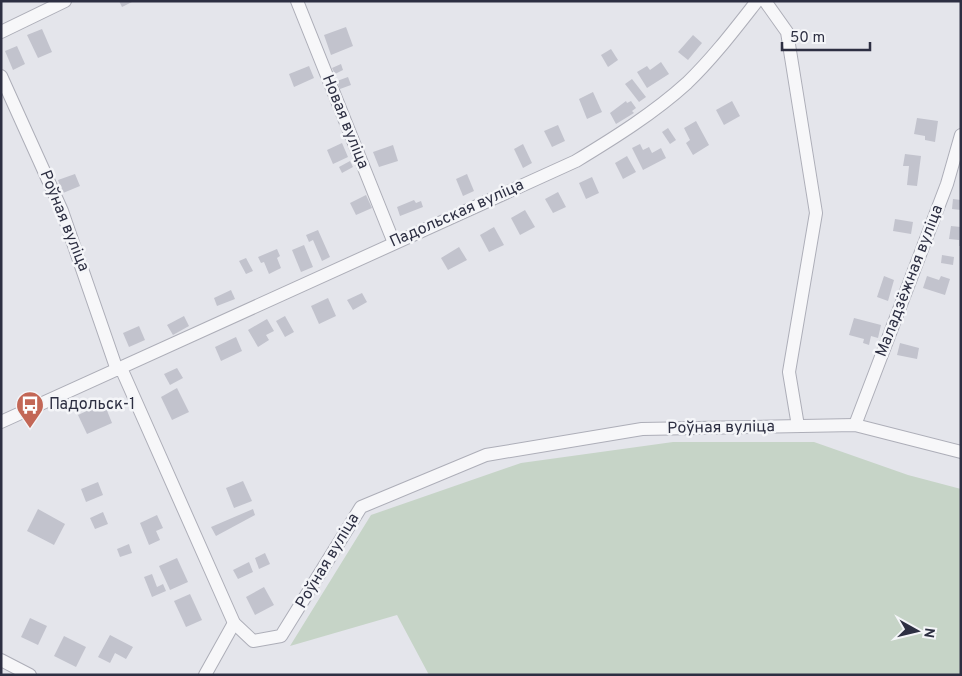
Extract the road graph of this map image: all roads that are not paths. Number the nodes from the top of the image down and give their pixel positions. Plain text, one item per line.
1 (65, 1) edge
2 (297, 1) edge
3 (757, 1) edge
4 (764, 1) edge
5 (1, 32) edge
6 (1, 76) edge
7 (961, 136) edge
8 (394, 243) junction
9 (119, 369) junction
10 (1, 422) edge
11 (855, 425) junction
12 (798, 426) junction
13 (961, 452) edge
14 (234, 623) junction
15 (1, 660) edge
16 (30, 675) edge
17 (205, 675) edge

1 - 5 street
2 - 8 street, Новая вуліца
3 - 8 street, Падольская вуліца
4 - 12 street
6 - 9 street, Роўная вуліца
7 - 11 street, Маладзёжная вуліца
8 - 9 street, Падольская вуліца
9 - 10 street, Падольская вуліца
9 - 14 street, Роўная вуліца
11 - 12 street
11 - 13 street
12 - 14 street, Роўная вуліца
14 - 17 street
15 - 16 street

